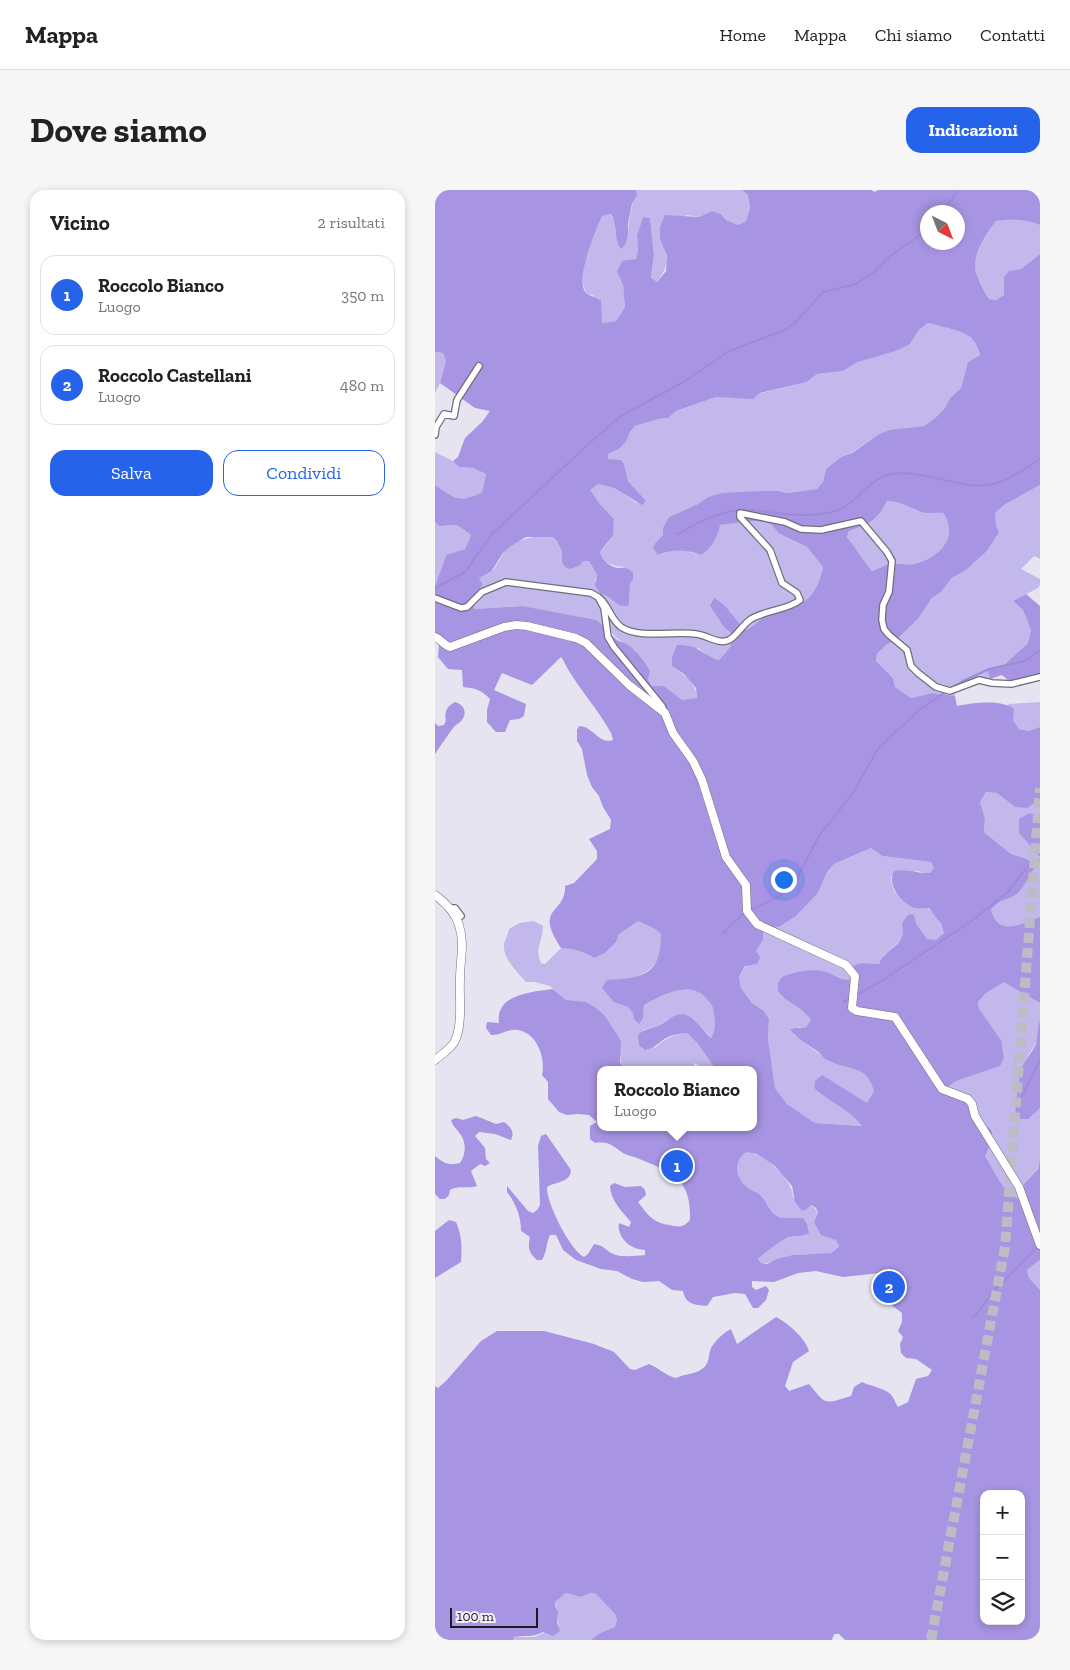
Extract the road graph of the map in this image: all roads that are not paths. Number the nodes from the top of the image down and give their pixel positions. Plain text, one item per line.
1 (477, 368) dead end
2 (435, 435) edge
3 (435, 598) edge
4 (598, 598) junction
5 (435, 637) edge
6 (1040, 677) edge
7 (665, 713) junction
8 (435, 895) edge
9 (449, 908) junction
10 (461, 916) dead end
11 (435, 1060) edge
12 (1039, 1243) edge

1 - 2 street
3 - 4 street
4 - 6 street
4 - 7 street
5 - 7 street
7 - 12 street
8 - 9 street
9 - 10 street
9 - 11 street

